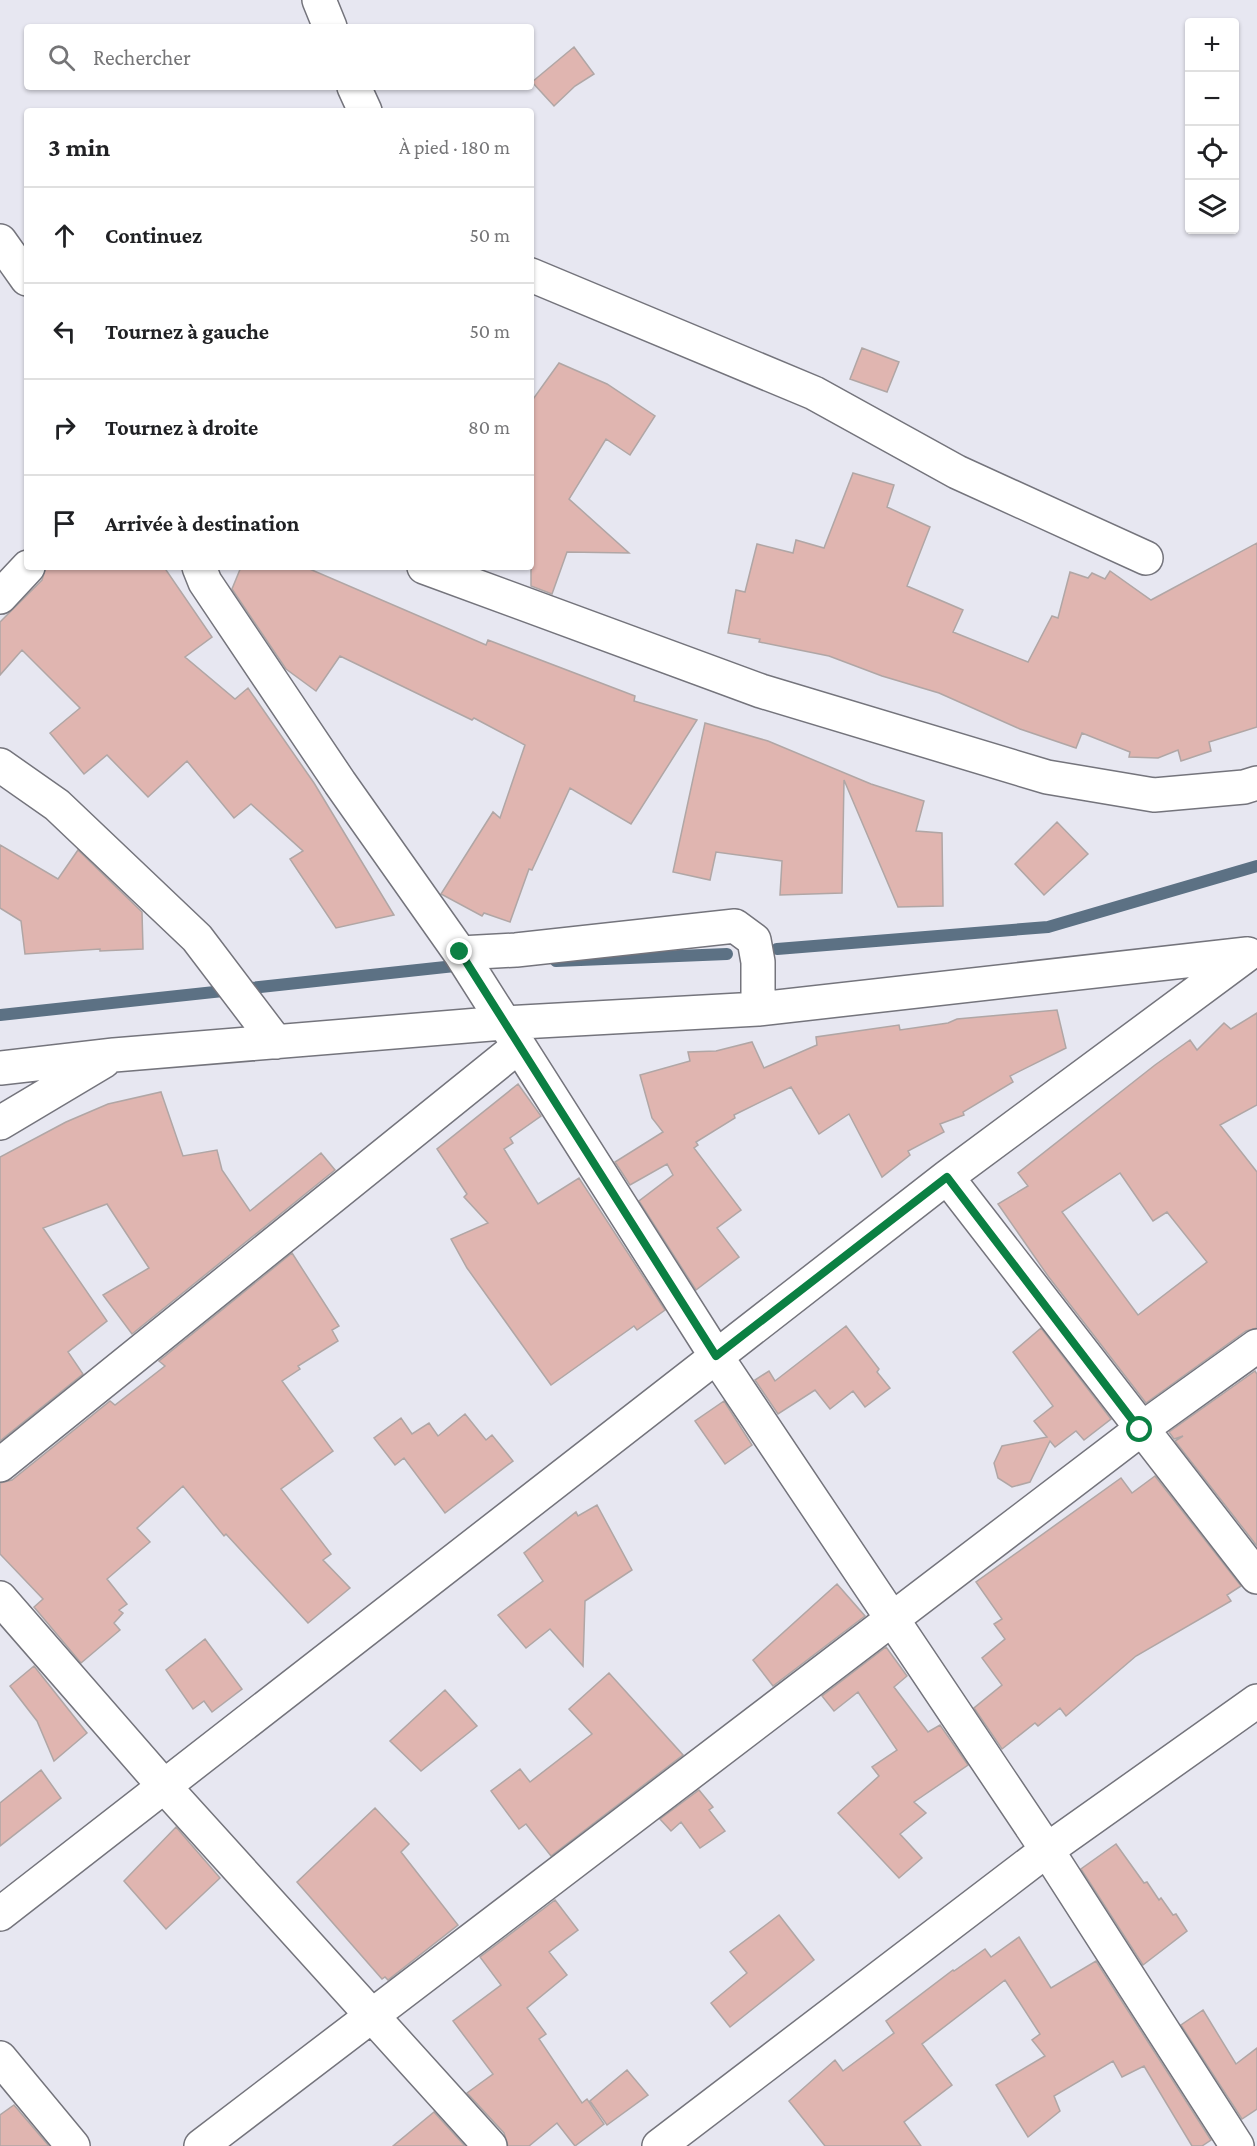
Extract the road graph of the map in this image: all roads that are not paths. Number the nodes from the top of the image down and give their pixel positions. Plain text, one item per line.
1 (319, 0) edge
2 (329, 24) edge
3 (355, 90) edge
4 (363, 108) edge
5 (0, 241) edge
6 (24, 275) edge
7 (534, 276) edge
8 (1146, 558) dead end
9 (25, 570) edge
10 (200, 570) edge
11 (432, 570) edge
12 (0, 597) edge
13 (0, 765) edge
14 (1257, 783) edge
15 (460, 952) junction
16 (1252, 953) edge
17 (758, 1009) junction
18 (511, 1034) junction
19 (276, 1042) junction
20 (114, 1055) junction
21 (0, 1068) edge
22 (0, 1123) edge
23 (947, 1177) junction
24 (1257, 1346) edge
25 (716, 1356) junction
26 (1140, 1430) junction
27 (0, 1465) edge
28 (1257, 1577) edge
29 (0, 1598) edge
30 (891, 1620) junction
31 (1257, 1701) edge
32 (163, 1785) junction
33 (1047, 1850) junction
34 (0, 1914) edge
35 (372, 2017) junction
36 (0, 2058) edge
37 (73, 2146) edge
38 (201, 2146) edge
39 (490, 2146) edge
40 (659, 2146) edge
41 (1237, 2146) edge

1 - 2 street
3 - 4 street
5 - 6 street
7 - 8 street
9 - 12 street
10 - 15 street
11 - 14 street
13 - 19 street
15 - 17 street
15 - 18 street
16 - 17 street
16 - 23 street
17 - 18 street
18 - 19 street
18 - 25 street
18 - 27 street
19 - 20 street
20 - 21 street
20 - 22 street
23 - 25 street
23 - 26 street
24 - 26 street
25 - 30 street
25 - 32 street
26 - 28 street
26 - 30 street
29 - 32 street
30 - 33 street
30 - 35 street
31 - 33 street
32 - 34 street
32 - 35 street
33 - 40 street
33 - 41 street
35 - 38 street
35 - 39 street
36 - 37 street

